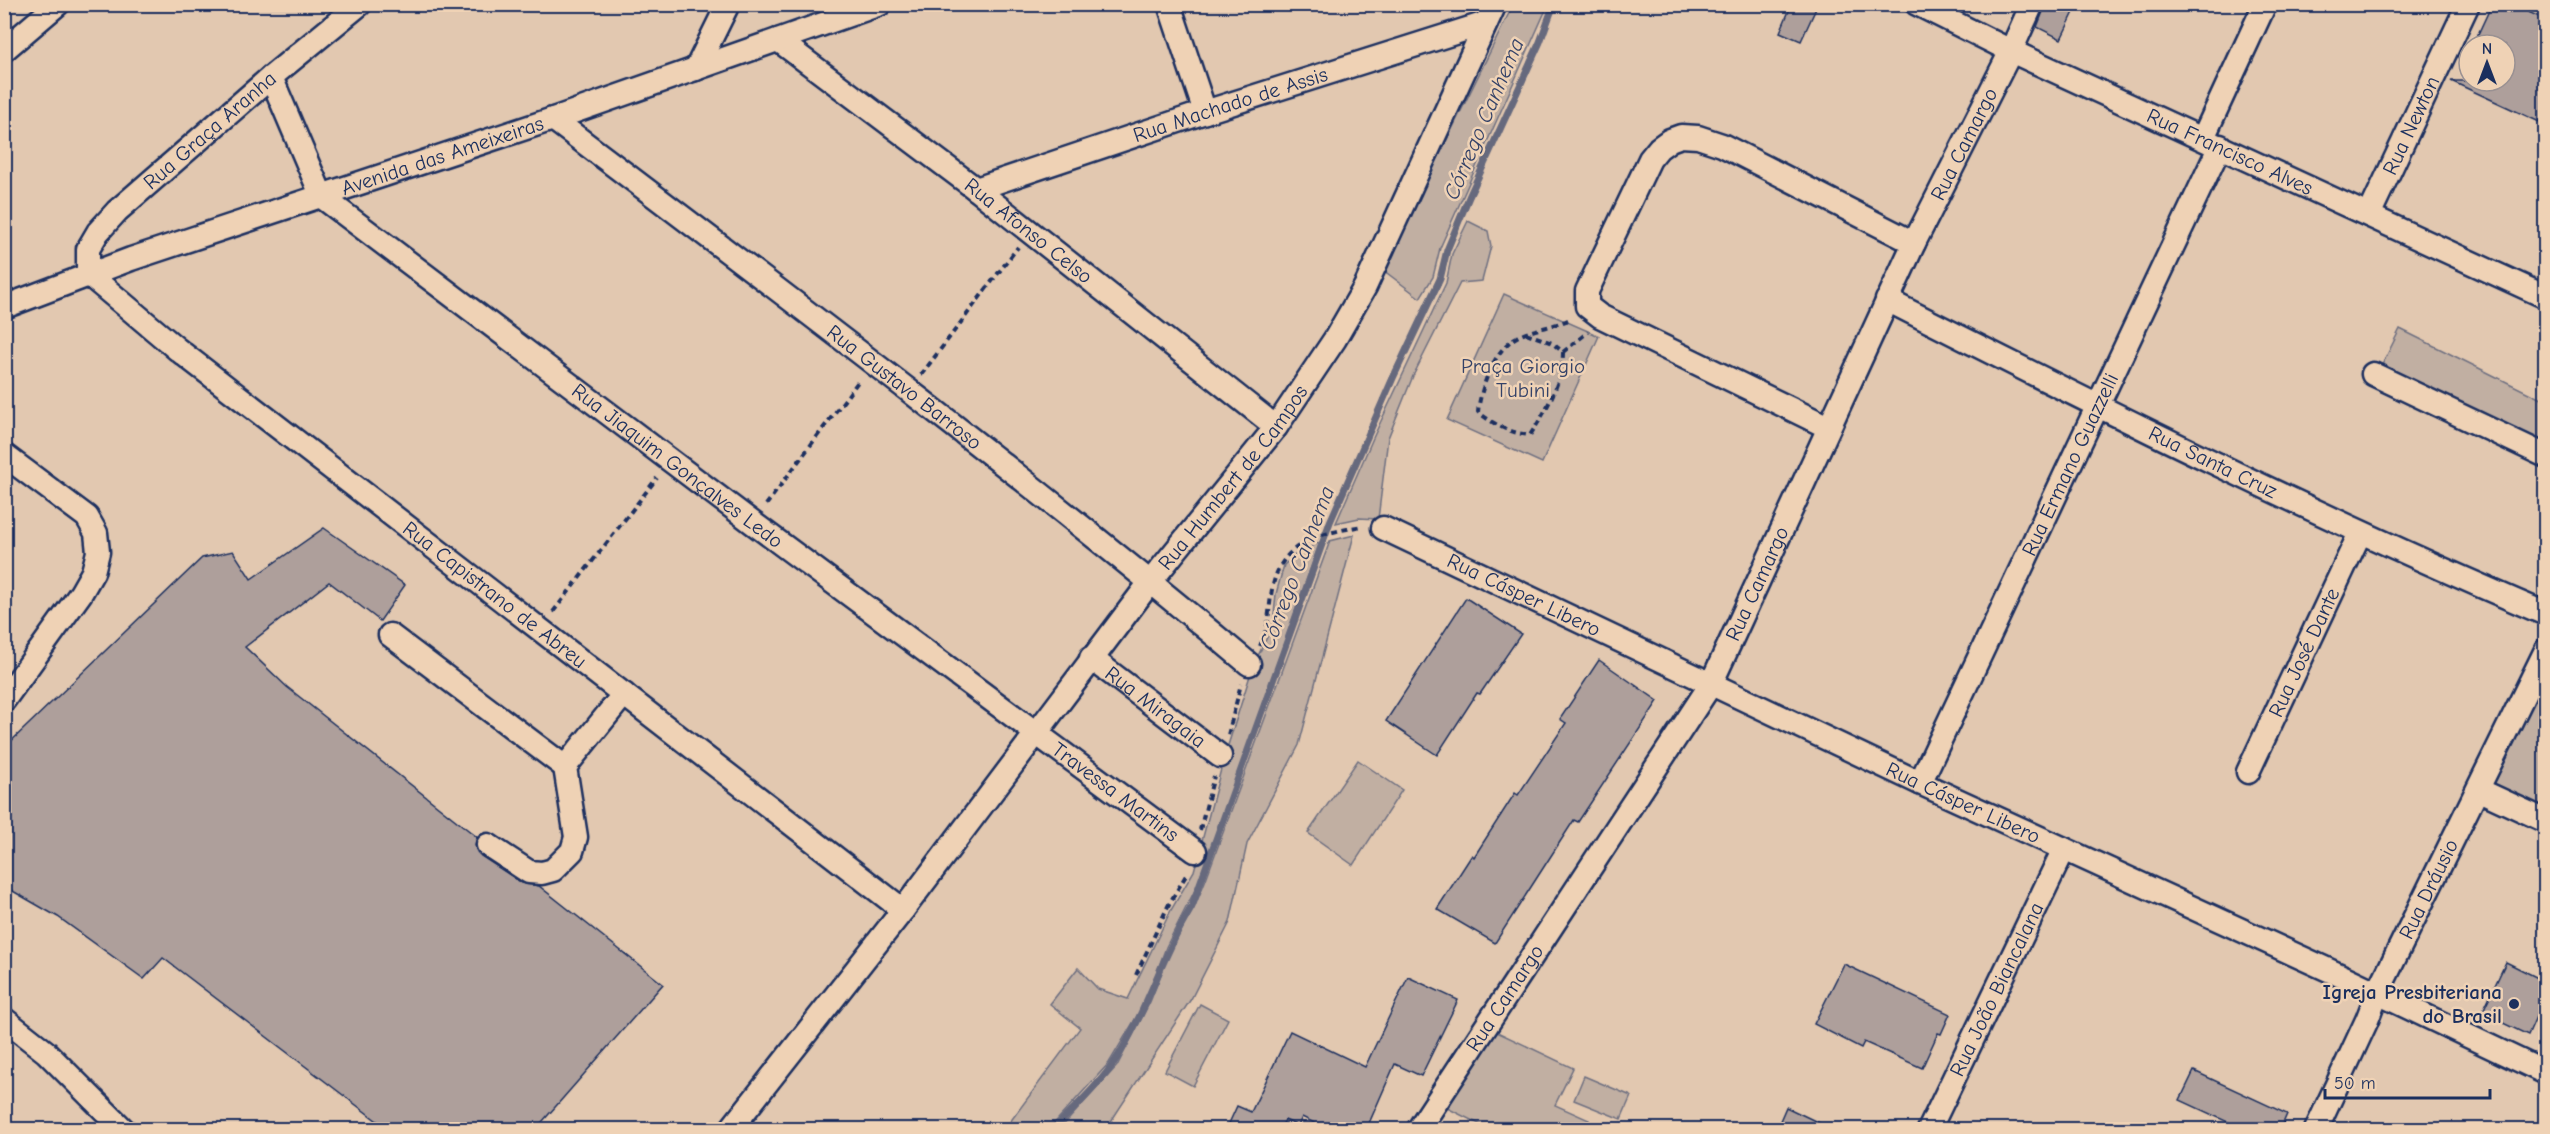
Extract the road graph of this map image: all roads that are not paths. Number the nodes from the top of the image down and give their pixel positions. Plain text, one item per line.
1 (58, 4) edge
2 (360, 4) edge
3 (728, 4) edge
4 (880, 4) edge
5 (1169, 4) edge
6 (1917, 4) edge
7 (2032, 4) edge
8 (2265, 4) edge
9 (2468, 4) edge
10 (1491, 14) edge
11 (777, 40) junction
12 (4, 50) edge
13 (2012, 51) junction
14 (696, 69) junction
15 (271, 77) junction
16 (1205, 112) junction
17 (553, 119) junction
18 (2212, 142) junction
19 (976, 189) junction
20 (322, 197) junction
21 (2369, 215) junction
22 (1914, 243) junction
23 (88, 274) junction
24 (2546, 297) edge
25 (1887, 300) junction
26 (4, 307) edge
27 (2373, 374) dead end
28 (2099, 407) junction
29 (1276, 427) junction
30 (1828, 427) junction
31 (4, 455) edge
32 (2546, 456) edge
33 (1383, 528) dead end
34 (2360, 533) junction
35 (1150, 581) junction
36 (2546, 615) edge
37 (390, 635) dead end
38 (2546, 650) edge
39 (1091, 658) junction
40 (1249, 664) dead end
41 (1711, 684) junction
42 (624, 694) junction
43 (4, 700) edge
44 (1034, 734) junction
45 (1220, 756) dead end
46 (565, 767) junction
47 (2248, 772) dead end
48 (1920, 783) junction
49 (2479, 790) junction
50 (2546, 821) edge
51 (488, 845) dead end
52 (2064, 849) junction
53 (1195, 851) dead end
54 (903, 910) junction
55 (2377, 994) junction
56 (4, 1019) edge
57 (2546, 1073) edge
58 (124, 1130) edge
59 (730, 1130) edge
60 (1418, 1130) edge
61 (1929, 1130) edge
62 (2316, 1130) edge

1 - 12 street
2 - 15 street, Rua Graça Aranha
3 - 14 street
4 - 11 street, Avenida das Ameixeiras
5 - 16 street
6 - 13 street, Rua Francisco Alves
7 - 13 street, Rua Camargo
8 - 18 street, Rua Ermano Guazzelli
9 - 21 street, Rua Newton
10 - 16 street, Rua Machado de Assis
10 - 29 street, Rua Humbert de Campos
11 - 14 street, Avenida das Ameixeiras
11 - 19 street, Rua Afonso Celso
13 - 18 street, Rua Francisco Alves
13 - 22 street, Rua Camargo
14 - 17 street, Avenida das Ameixeiras
15 - 20 street
15 - 23 street, Rua Graça Aranha
16 - 19 street, Rua Machado de Assis
17 - 20 street, Avenida das Ameixeiras
17 - 35 street, Rua Gustavo Barroso
18 - 21 street, Rua Francisco Alves
18 - 28 street, Rua Ermano Guazzelli
19 - 29 street, Rua Afonso Celso
20 - 23 street, Avenida das Ameixeiras
20 - 44 street, Rua Jiaquim Gonçalves Ledo
21 - 24 street, Rua Francisco Alves
22 - 25 street, Rua Camargo
22 - 30 street
23 - 26 street, Avenida das Ameixeiras
23 - 42 street, Rua Capistrano de Abreu
25 - 28 street, Rua Santa Cruz
25 - 30 street, Rua Camargo
27 - 32 street
28 - 34 street, Rua Santa Cruz
28 - 48 street, Rua Ermano Guazzelli
29 - 35 street, Rua Humbert de Campos
30 - 41 street, Rua Camargo
31 - 43 street
33 - 41 street, Rua Cásper Libero
34 - 36 street, Rua Santa Cruz
34 - 47 street, Rua José Dante
35 - 39 street, Rua Humbert de Campos
35 - 40 street, Rua Gustavo Barroso
37 - 46 street
38 - 49 street, Rua Dráusio
39 - 44 street, Rua Humbert de Campos
39 - 45 street, Rua Miragaia
41 - 48 street, Rua Cásper Libero
41 - 60 street, Rua Camargo
42 - 46 street
42 - 54 street, Rua Capistrano de Abreu
44 - 53 street, Travessa Martins
44 - 54 street, Rua Humbert de Campos
46 - 51 street
48 - 52 street, Rua Cásper Libero
49 - 50 street
49 - 55 street, Rua Dráusio
52 - 55 street, Rua Cásper Libero
52 - 61 street, Rua João Biancalana
54 - 59 street, Rua Humbert de Campos
55 - 57 street, Rua Cásper Libero
55 - 62 street, Rua Dráusio
56 - 58 street

